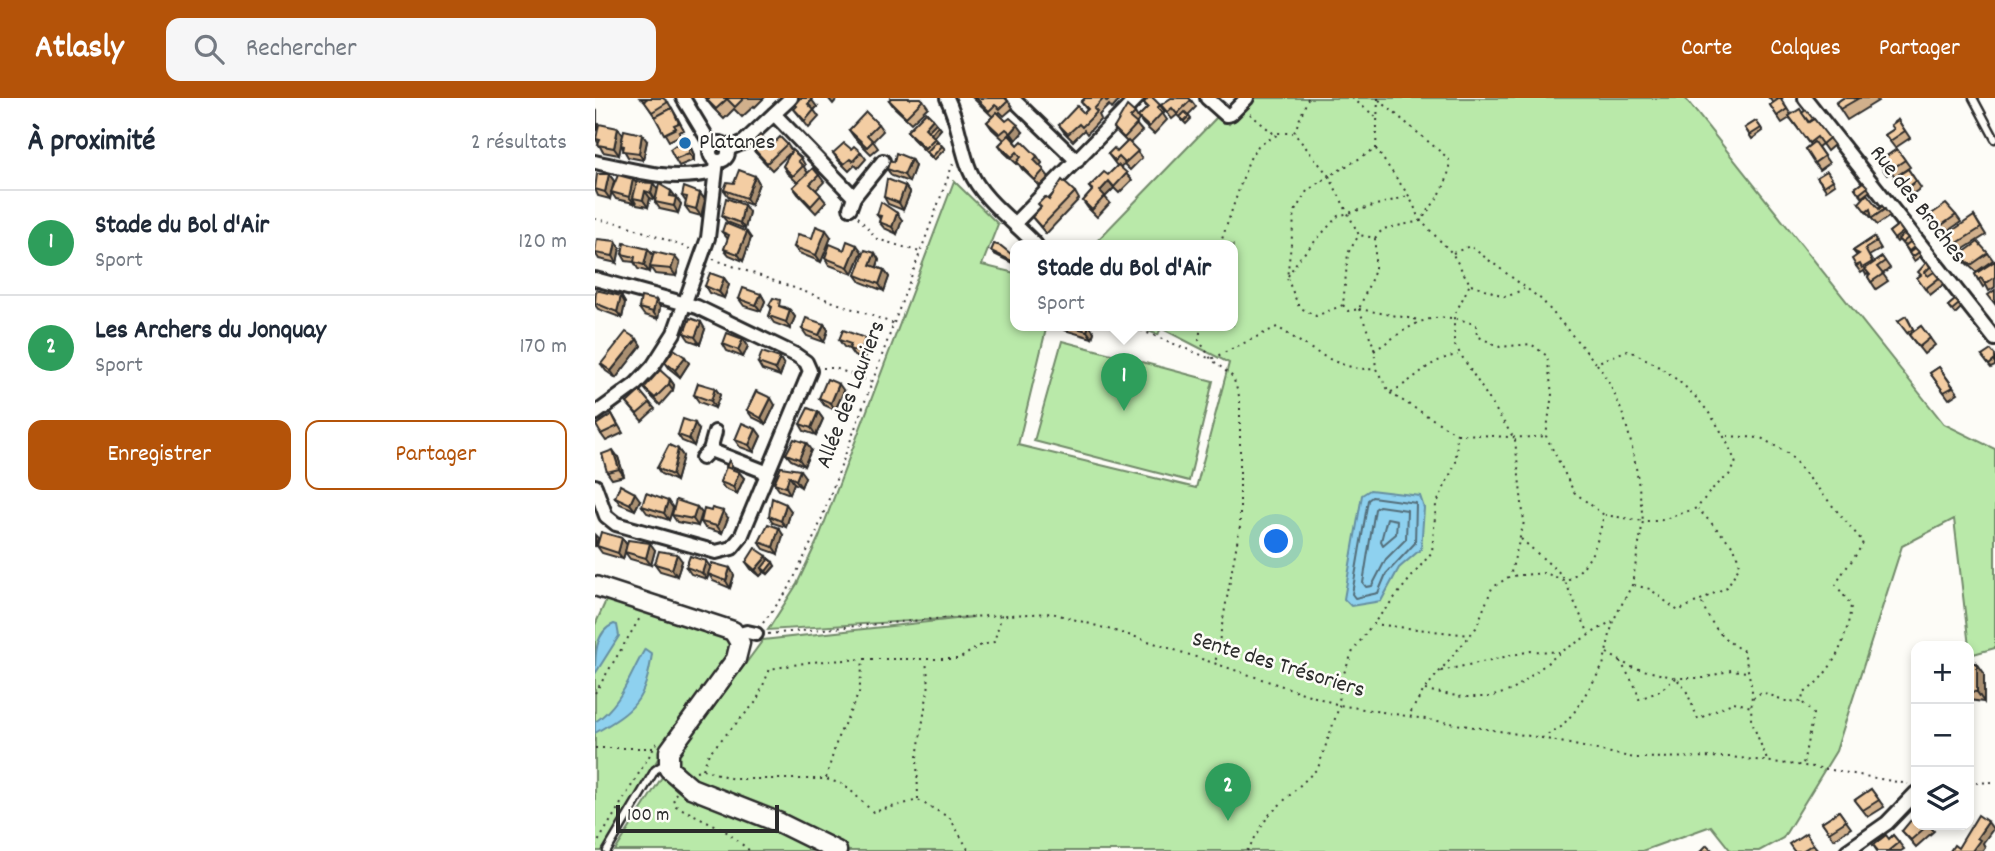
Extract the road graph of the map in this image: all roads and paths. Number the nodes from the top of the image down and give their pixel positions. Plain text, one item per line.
1 (683, 98) edge
2 (791, 98) edge
3 (947, 98) edge
4 (1011, 98) edge
5 (1137, 98) edge
6 (1207, 98) edge
7 (1308, 98) edge
8 (1352, 98) edge
9 (1805, 98) edge
10 (1973, 98) edge
11 (1378, 99) edge
12 (1244, 102) edge
13 (774, 114) junction
14 (1378, 118) junction
15 (1294, 132) junction
16 (1280, 133) junction
17 (1995, 139) edge
18 (712, 146) junction
19 (728, 149) junction
20 (1376, 149) junction
21 (955, 154) dead end
22 (883, 161) dead end
23 (1077, 161) junction
24 (595, 162) edge
25 (715, 167) junction
26 (1329, 176) junction
27 (1409, 196) junction
28 (852, 202) junction
29 (1347, 213) junction
30 (595, 219) edge
31 (1421, 221) junction
32 (1015, 223) junction
33 (1359, 235) junction
34 (1375, 237) junction
35 (1031, 240) edge
36 (1222, 240) edge
37 (698, 252) dead end
38 (922, 253) junction
39 (1452, 253) junction
40 (708, 258) dead end
41 (1287, 278) junction
42 (595, 279) edge
43 (1469, 284) junction
44 (1526, 288) junction
45 (685, 303) junction
46 (1343, 304) junction
47 (1359, 309) junction
48 (1454, 316) junction
49 (1420, 320) junction
50 (896, 325) junction
51 (1143, 331) edge
52 (1200, 331) edge
53 (1995, 339) edge
54 (1374, 351) junction
55 (1460, 355) junction
56 (1211, 359) junction
57 (1596, 363) junction
58 (815, 368) dead end
59 (1376, 369) junction
60 (874, 383) junction
61 (1391, 393) junction
62 (595, 414) edge
63 (715, 432) dead end
64 (1457, 434) junction
65 (1546, 436) junction
66 (1726, 436) junction
67 (1515, 440) junction
68 (767, 472) junction
69 (595, 486) edge
70 (1697, 508) junction
71 (1604, 515) junction
72 (1643, 521) junction
73 (1521, 539) junction
74 (1510, 576) junction
75 (1566, 581) junction
76 (1632, 585) junction
77 (595, 586) edge
78 (1702, 602) junction
79 (648, 603) junction
80 (1002, 614) junction
81 (1613, 621) junction
82 (1373, 624) junction
83 (748, 634) junction
84 (1470, 635) junction
85 (1590, 635) junction
86 (1560, 652) junction
87 (1606, 652) junction
88 (864, 659) junction
89 (926, 660) junction
90 (1619, 660) junction
91 (1215, 665) junction
92 (1439, 671) junction
93 (1749, 672) junction
94 (1676, 678) junction
95 (1425, 690) junction
96 (595, 693) edge
97 (1752, 699) junction
98 (1802, 702) junction
99 (1339, 705) junction
100 (1751, 707) junction
101 (1408, 716) junction
102 (1542, 738) junction
103 (595, 748) edge
104 (653, 748) dead end
105 (1768, 761) junction
106 (667, 762) junction
107 (1803, 766) junction
108 (826, 779) junction
109 (1995, 782) edge
110 (682, 783) junction
111 (1974, 783) edge
112 (1911, 788) edge
113 (1911, 795) edge
114 (918, 800) junction
115 (607, 851) edge
116 (750, 851) edge
117 (837, 851) edge
118 (969, 851) edge
119 (1247, 851) edge
120 (1847, 851) edge

1 - 18 street
2 - 13 street
3 - 32 street
4 - 23 street
5 - 23 street
6 - 12 street
7 - 15 path
8 - 14 path
9 - 53 street, Rue des Broches
10 - 17 lane
11 - 14 path
11 - 31 path
12 - 16 path
13 - 19 street
13 - 28 street
14 - 20 path
15 - 16 path
15 - 26 path
16 - 36 path
18 - 19 street
18 - 25 street
19 - 25 street
20 - 26 path
20 - 27 path
21 - 38 path, Allée des Lauriers
22 - 28 street
23 - 32 street
24 - 25 street
25 - 45 street
26 - 29 path
26 - 41 path
27 - 29 path
27 - 31 path
28 - 38 path
29 - 33 path
29 - 41 path
30 - 37 path
31 - 34 path
31 - 39 path
32 - 35 street
33 - 34 path
33 - 46 path
34 - 47 path
38 - 50 path, Allée des Lauriers
39 - 43 path
39 - 44 path
40 - 50 path
41 - 46 path
42 - 45 street
43 - 44 path
43 - 48 path
44 - 57 path
45 - 62 street
45 - 68 street
46 - 47 path
47 - 49 path
47 - 54 path
48 - 49 path
48 - 55 path
48 - 65 path
49 - 54 path
50 - 60 path, Allée des Lauriers
51 - 56 path
52 - 56 path
54 - 59 path
55 - 61 path
55 - 67 path
56 - 59 path
56 - 91 path
57 - 66 path
57 - 72 path
58 - 60 path
59 - 61 path
60 - 83 path, Allée des Lauriers
61 - 64 path
63 - 68 street
64 - 67 path
64 - 82 path
65 - 67 path
65 - 71 path
66 - 70 path
66 - 98 path
67 - 73 path
68 - 69 street
70 - 72 path
70 - 78 path
71 - 72 path
71 - 75 path
72 - 76 path
73 - 74 path
73 - 75 path
74 - 75 path
74 - 84 path
75 - 85 path
76 - 78 path
76 - 81 path
77 - 79 street
78 - 93 path
79 - 83 street
79 - 96 path
80 - 83 path, Sente des Trésoriers
80 - 89 path
80 - 91 path, Sente des Trésoriers
81 - 85 path
81 - 87 path
82 - 84 path
82 - 99 path
83 - 106 street
84 - 92 path
85 - 86 path
86 - 92 path
86 - 95 path
87 - 90 path
87 - 102 path
88 - 89 path
88 - 108 path
88 - 108 path
89 - 114 path
90 - 94 path
90 - 94 path
91 - 99 path, Sente des Trésoriers
92 - 95 path
93 - 94 path
93 - 97 path
94 - 100 path
95 - 101 path
97 - 98 path
97 - 100 path
98 - 107 path
99 - 101 path, Sente des Trésoriers
99 - 119 path
100 - 105 path
101 - 102 path, Sente des Trésoriers
102 - 105 path, Sente des Trésoriers
103 - 104 path
105 - 107 path, Sente des Trésoriers
106 - 110 street
106 - 115 lane
107 - 112 path, Sente des Trésoriers
108 - 114 path
109 - 111 path
110 - 116 path
110 - 117 street
113 - 120 street
114 - 118 path

